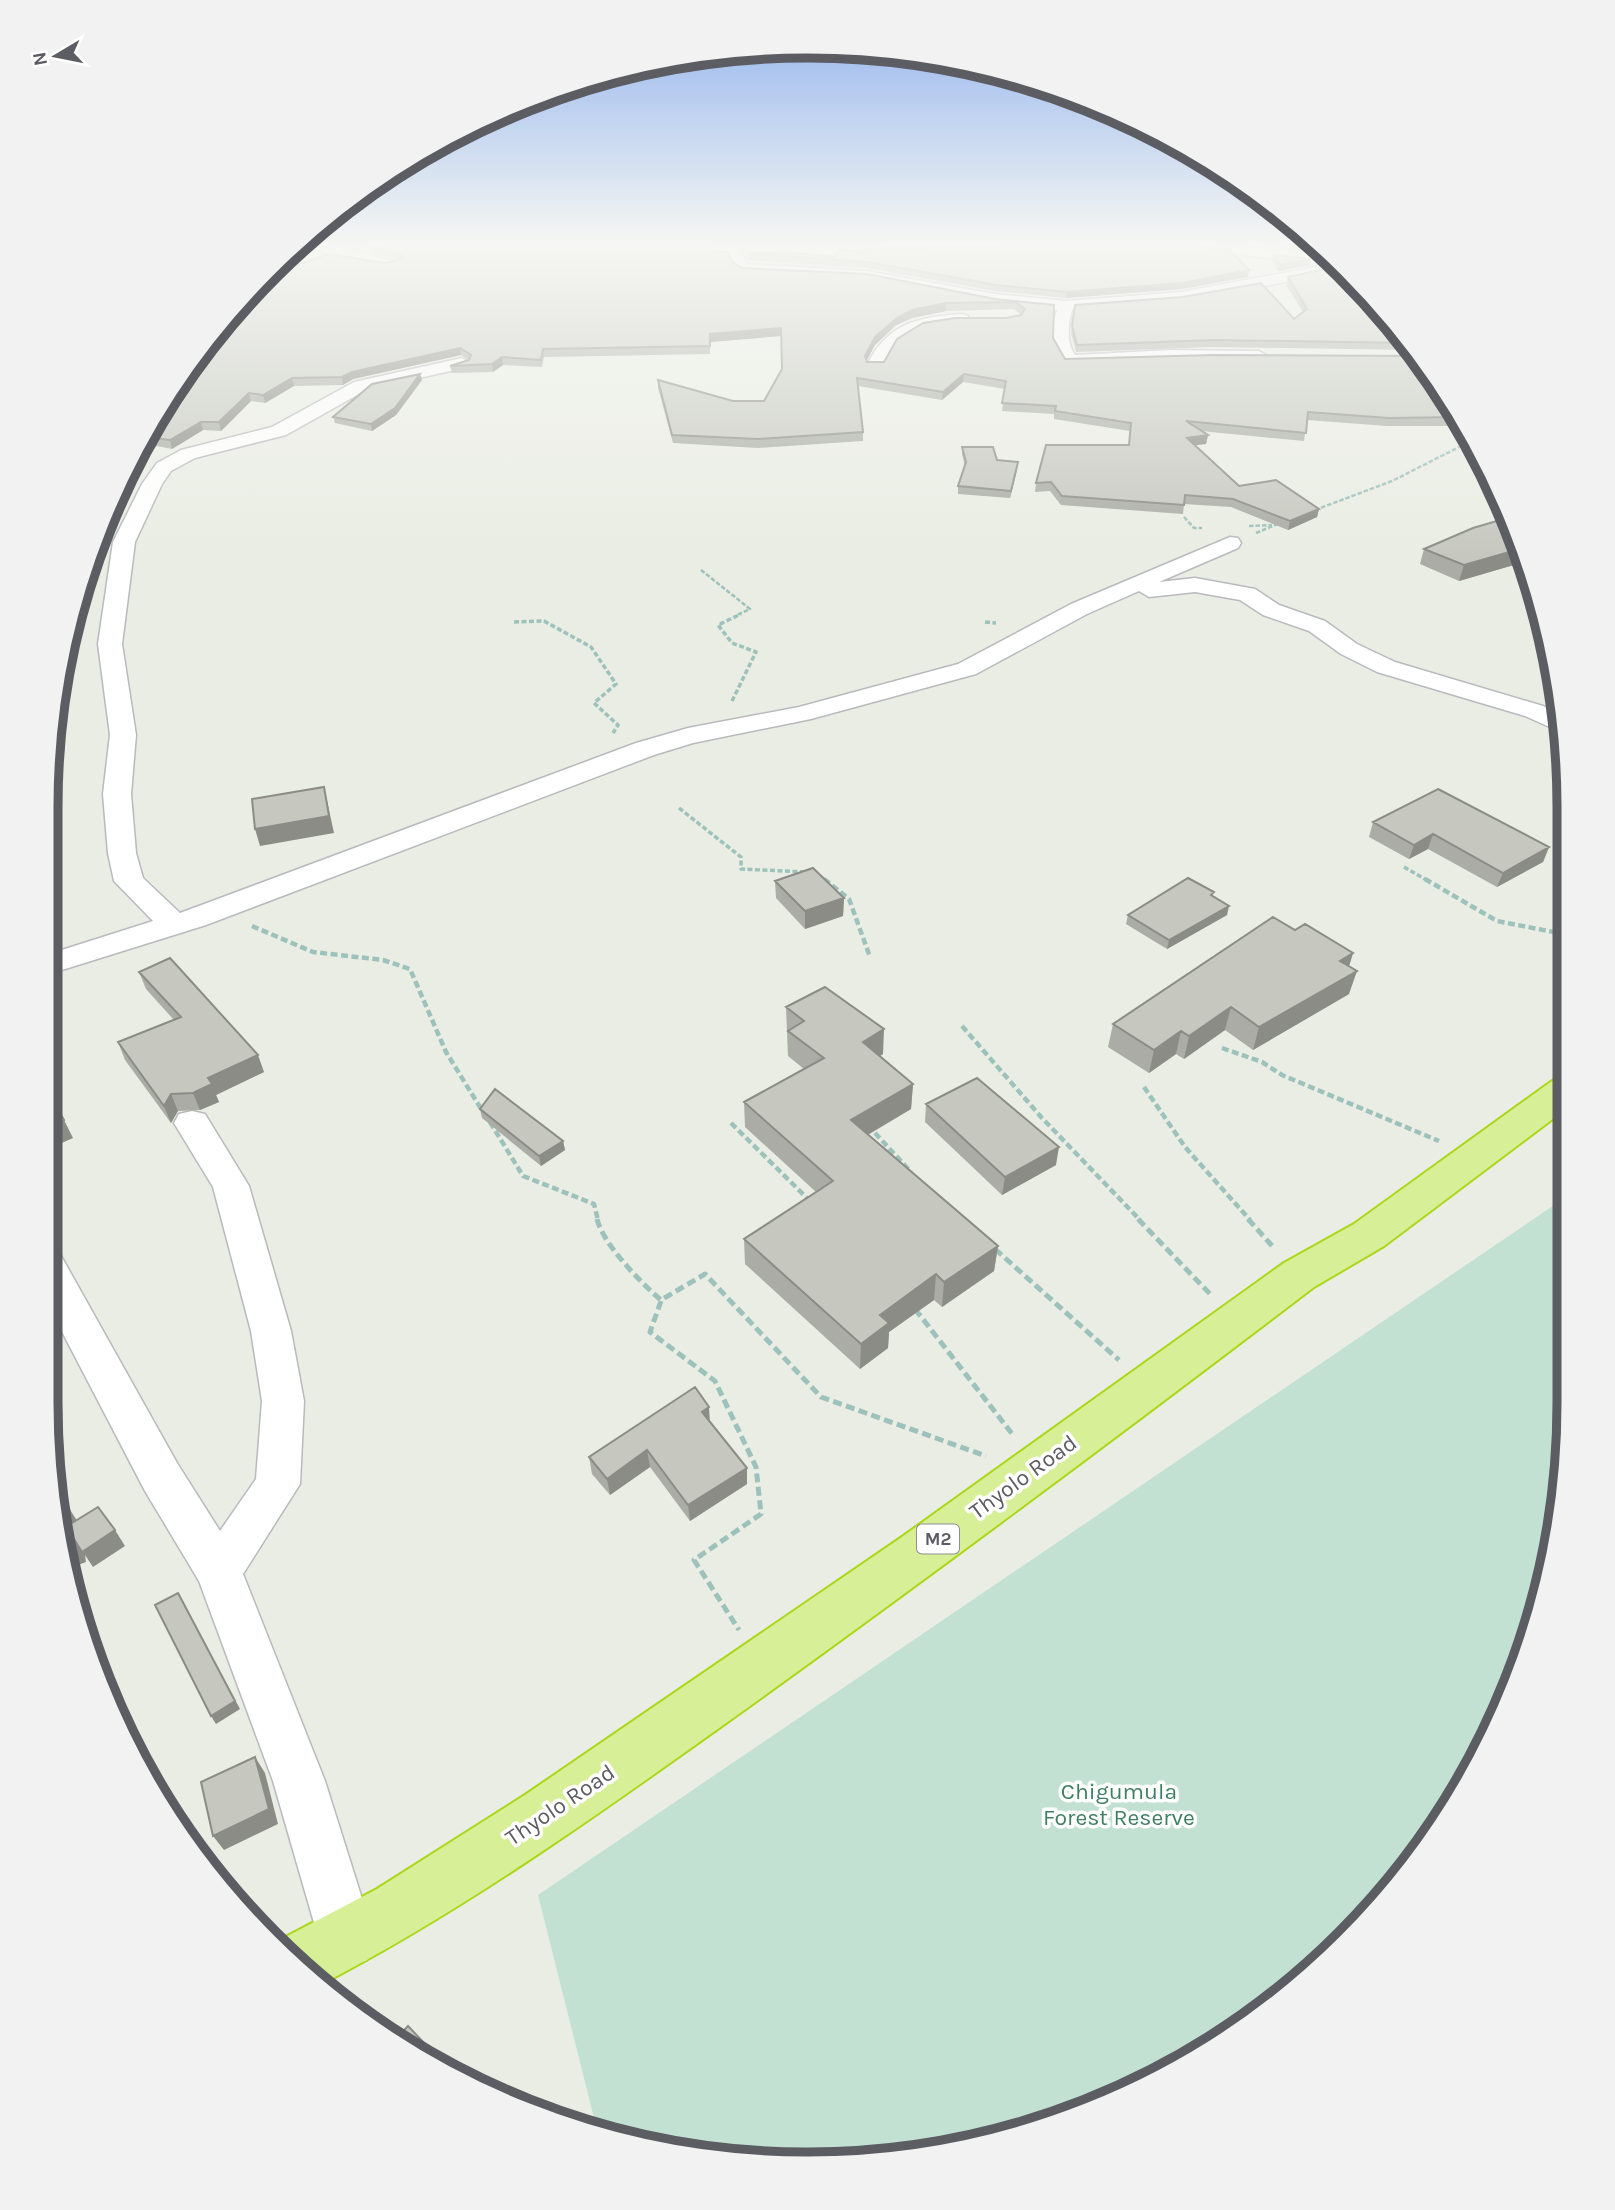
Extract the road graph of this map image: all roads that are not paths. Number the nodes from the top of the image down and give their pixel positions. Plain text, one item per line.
1 (885, 348) edge
2 (1063, 348) edge
3 (1281, 356) edge
4 (462, 363) edge
5 (875, 365) edge
6 (1230, 543) road end
7 (1114, 594) junction
8 (1552, 720) edge
9 (175, 925) junction
10 (58, 961) edge
11 (1557, 1096) edge
12 (192, 1123) dead end
13 (58, 1287) edge
14 (219, 1571) junction
15 (347, 1940) junction
16 (306, 1960) edge

1 - 5 street
2 - 3 street
4 - 9 street
6 - 7 street
7 - 8 street
7 - 9 street
9 - 10 street
11 - 15 highway, Thyolo Road / M2
12 - 14 street
13 - 14 street
14 - 15 street
15 - 16 highway, Thyolo Road / M2

